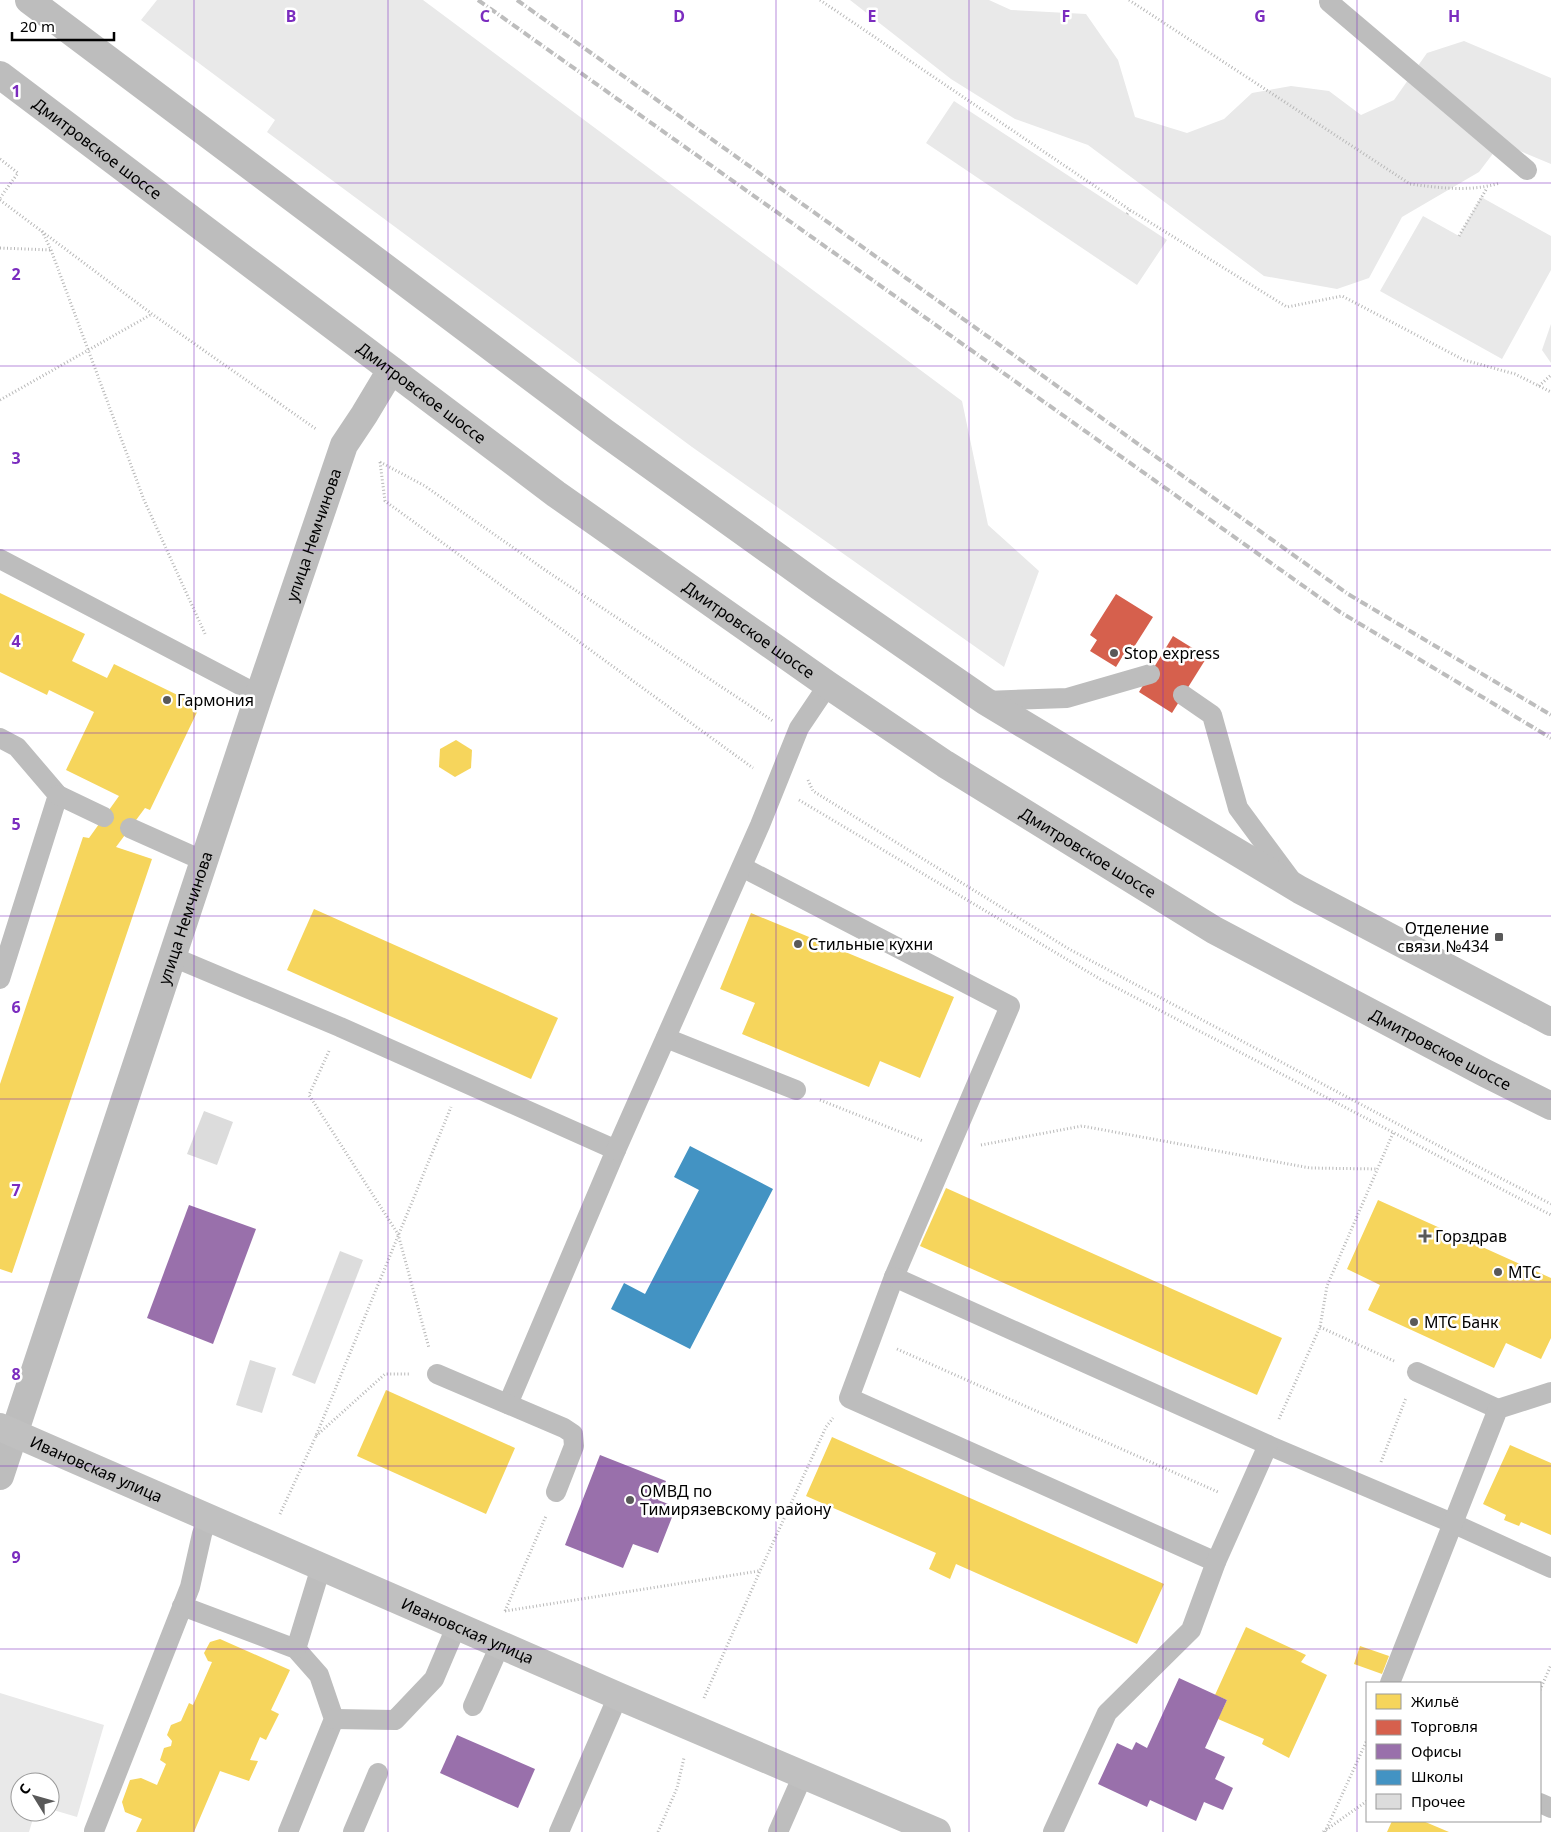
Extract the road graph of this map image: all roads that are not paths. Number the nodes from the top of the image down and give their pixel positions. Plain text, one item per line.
1 (29, 0) edge
2 (1328, 1) edge
3 (0, 75) edge
4 (1527, 170) road end
5 (391, 370) junction
6 (0, 559) edge
7 (1150, 674) dead end
8 (828, 685) junction
9 (258, 695) junction
10 (1183, 695) dead end
11 (985, 700) junction
12 (0, 738) edge
13 (58, 795) junction
14 (104, 817) dead end
15 (130, 828) dead end
16 (204, 861) junction
17 (742, 867) junction
18 (1300, 890) junction
19 (173, 957) junction
20 (0, 979) edge
21 (1551, 1022) edge
22 (666, 1038) junction
23 (796, 1090) road end
24 (1551, 1106) edge
25 (616, 1150) junction
26 (894, 1277) junction
27 (1417, 1372) road end
28 (436, 1374) road end
29 (1551, 1392) edge
30 (508, 1404) junction
31 (1498, 1410) junction
32 (7, 1430) edge
33 (1268, 1445) junction
34 (0, 1476) edge
35 (556, 1492) road end
36 (208, 1518) junction
37 (1452, 1523) junction
38 (1216, 1562) junction
39 (321, 1567) junction
40 (1551, 1568) edge
41 (182, 1606) junction
42 (455, 1625) junction
43 (501, 1632) junction
44 (296, 1649) junction
45 (1390, 1682) edge
46 (618, 1696) junction
47 (473, 1706) dead end
48 (334, 1719) junction
49 (378, 1772) dead end
50 (803, 1775) junction
51 (94, 1831) edge
52 (288, 1832) edge
53 (353, 1832) edge
54 (559, 1832) edge
55 (778, 1832) edge
56 (936, 1832) edge
57 (1053, 1832) edge

1 - 11 main road
2 - 4 lane
3 - 5 main road, Дмитровское шоссе
5 - 8 main road, Дмитровское шоссе
5 - 9 main road, улица Немчинова
6 - 9 lane
7 - 11 lane
8 - 17 lane
8 - 24 main road, Дмитровское шоссе
9 - 16 main road, улица Немчинова
10 - 18 lane
11 - 18 main road
12 - 13 lane
13 - 14 lane
13 - 20 lane
15 - 16 lane
16 - 19 main road, улица Немчинова
17 - 22 lane
17 - 26 lane
18 - 21 main road
19 - 25 lane
19 - 32 main road, улица Немчинова
22 - 23 lane
22 - 25 lane
25 - 30 lane
26 - 33 lane
26 - 38 lane
27 - 31 lane
28 - 30 lane
29 - 31 lane
30 - 35 lane
31 - 37 lane
32 - 34 main road, улица Немчинова
32 - 36 street, Ивановская улица
33 - 37 lane
33 - 38 lane
36 - 39 street, Ивановская улица
36 - 41 lane
37 - 40 lane
37 - 45 lane
38 - 57 lane
39 - 42 street, Ивановская улица
39 - 44 lane
41 - 44 lane
41 - 51 lane
42 - 43 street, Ивановская улица
42 - 48 lane
43 - 46 street, Ивановская улица
43 - 47 lane
44 - 48 lane
46 - 50 street, Ивановская улица
46 - 54 lane
48 - 52 lane
49 - 53 lane
50 - 55 lane
50 - 56 street, Ивановская улица

